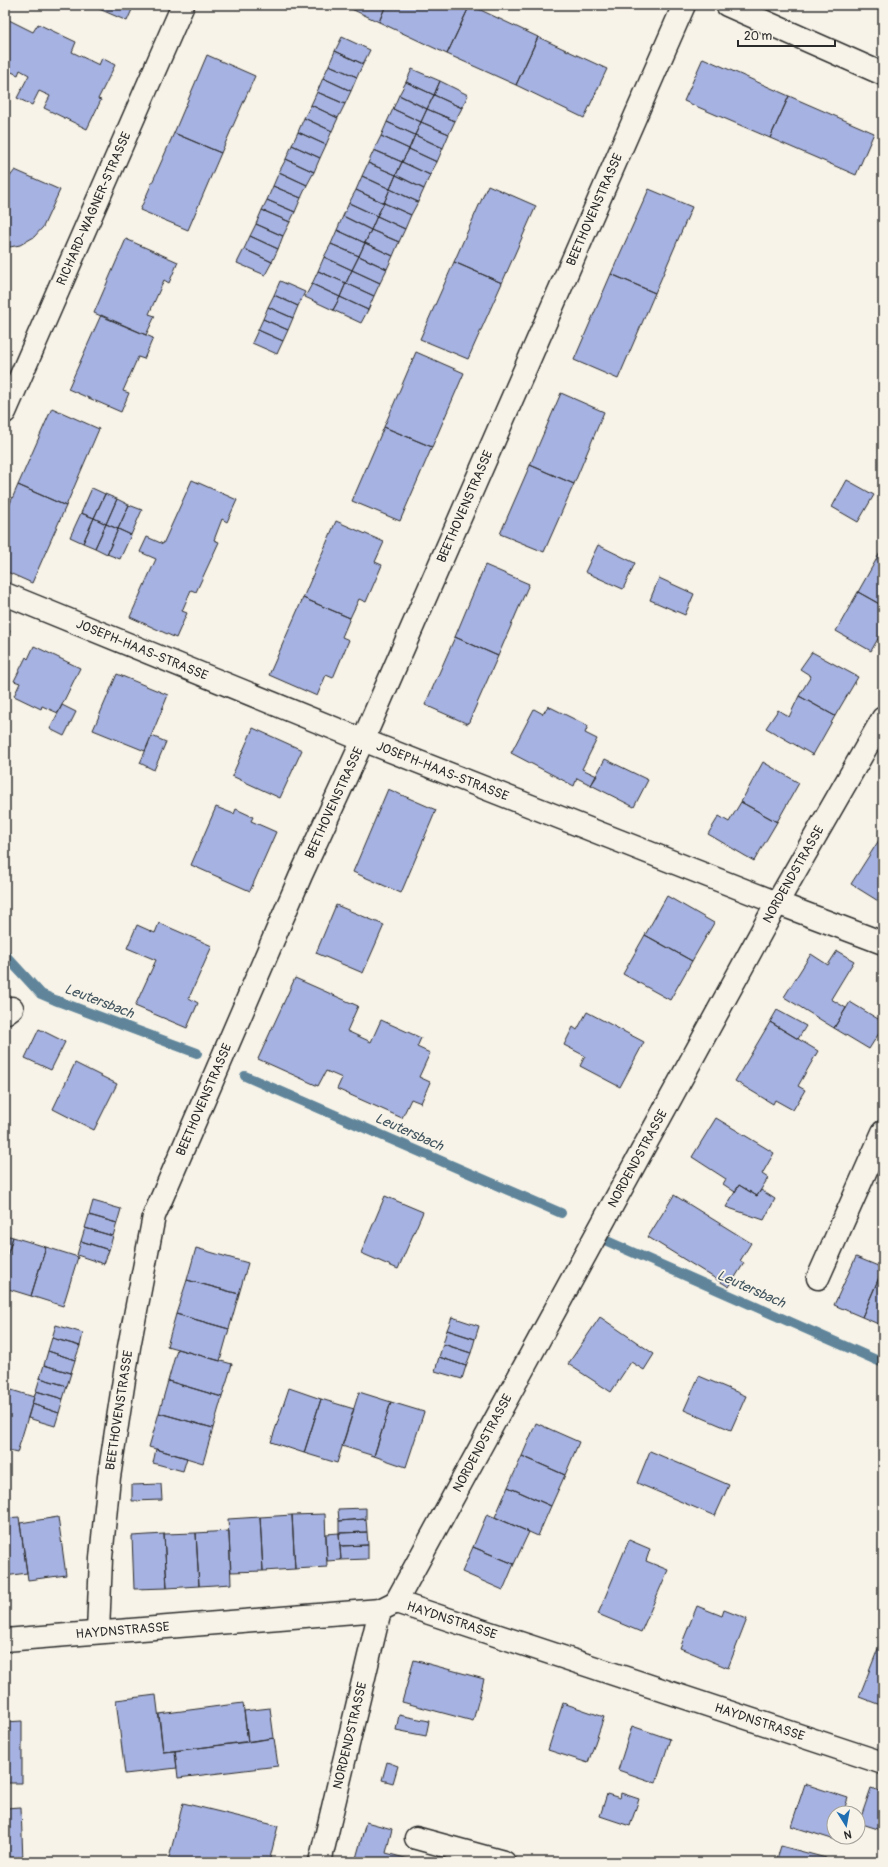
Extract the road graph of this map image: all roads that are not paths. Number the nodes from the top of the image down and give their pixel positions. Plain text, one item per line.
1 (183, 5) edge
2 (684, 5) edge
3 (727, 5) edge
4 (883, 74) edge
5 (5, 412) edge
6 (5, 594) edge
7 (883, 718) edge
8 (363, 740) junction
9 (777, 903) junction
10 (883, 943) edge
11 (883, 1132) edge
12 (818, 1278) dead end
13 (388, 1606) junction
14 (98, 1632) junction
15 (5, 1640) edge
16 (883, 1763) edge
17 (416, 1838) dead end
18 (320, 1862) edge
19 (504, 1862) edge

1 - 5 street, RICHARD-WAGNER-STRASSE
2 - 8 street, BEETHOVENSTRASSE
3 - 4 street
6 - 8 street, JOSEPH-HAAS-STRASSE
7 - 9 street, NORDENDSTRASSE
8 - 9 street, JOSEPH-HAAS-STRASSE
8 - 14 street, BEETHOVENSTRASSE
9 - 10 street, JOSEPH-HAAS-STRASSE
9 - 13 street, NORDENDSTRASSE
11 - 12 street
13 - 14 street, HAYDNSTRASSE
13 - 16 street, HAYDNSTRASSE
13 - 18 street, NORDENDSTRASSE
14 - 15 street, HAYDNSTRASSE
17 - 19 street

